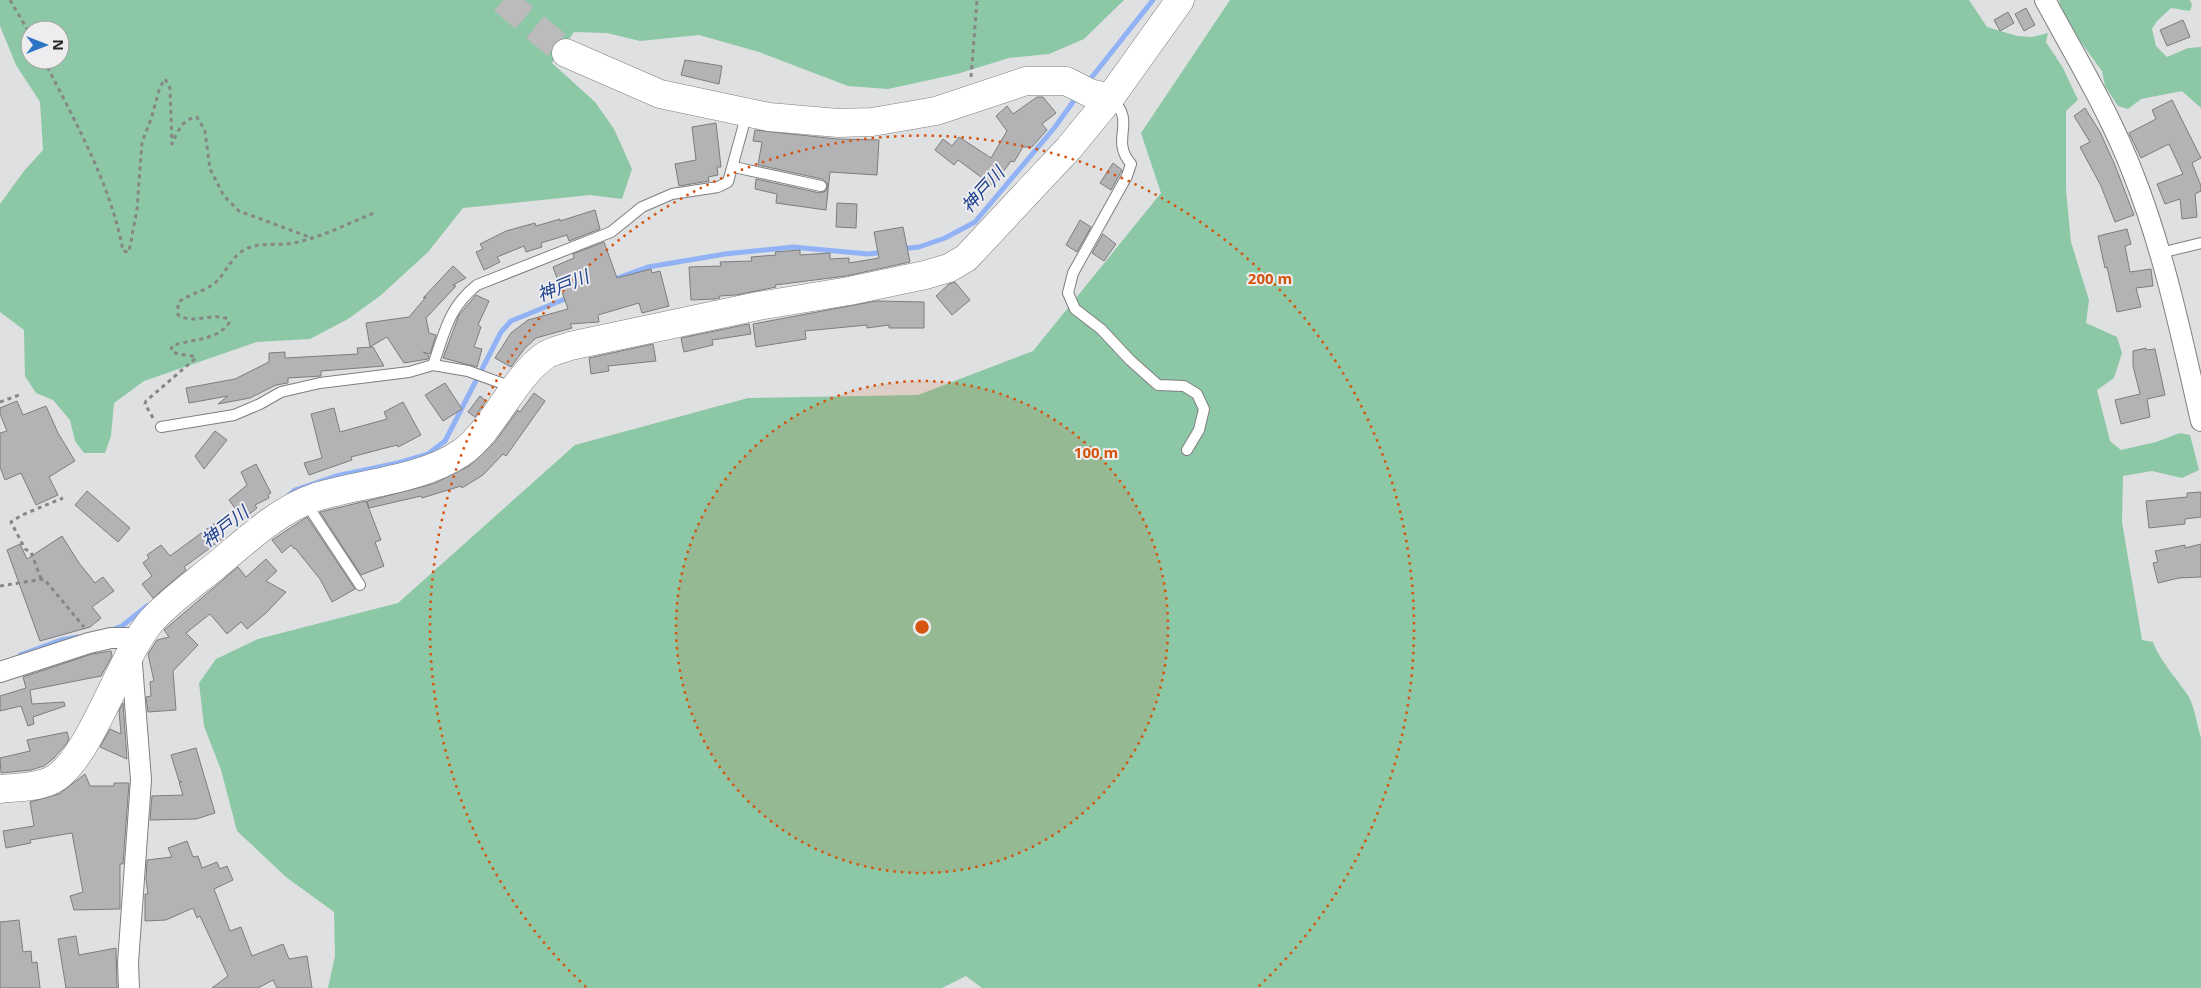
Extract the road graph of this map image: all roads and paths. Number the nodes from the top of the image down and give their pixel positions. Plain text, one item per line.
1 (10, 0) edge
2 (977, 0) edge
3 (1180, 0) edge
4 (2045, 0) edge
5 (22, 20) edge
6 (566, 53) tunnel mouth
7 (49, 70) edge
8 (1110, 98) junction
9 (969, 100) junction
10 (747, 112) junction
11 (734, 167) junction
12 (822, 186) dead end
13 (374, 213) dead end
14 (312, 238) junction
15 (2201, 243) edge
16 (2160, 253) junction
17 (433, 365) junction
18 (515, 389) junction
19 (22, 394) dead end
20 (0, 402) edge
21 (2201, 421) edge
22 (161, 428) joint
23 (1187, 450) dead end
24 (63, 498) dead end
25 (305, 502) junction
26 (42, 579) junction
27 (360, 585) dead end
28 (0, 586) edge
29 (94, 642) junction
30 (135, 645) junction
31 (0, 672) edge
32 (0, 789) edge
33 (129, 988) edge

1 - 5 path
2 - 9 path
3 - 8 street
4 - 16 street
6 - 10 street
7 - 14 path
8 - 9 street
8 - 18 street
8 - 23 lane
9 - 10 street
10 - 11 lane
11 - 12 lane
11 - 17 lane
13 - 14 path
14 - 22 path
15 - 16 lane
16 - 21 street
17 - 18 lane
17 - 22 lane
18 - 25 street
19 - 20 path
24 - 26 path
25 - 27 lane
25 - 30 street
26 - 28 path
26 - 29 path
29 - 30 street
29 - 31 street
30 - 32 street
30 - 33 street

